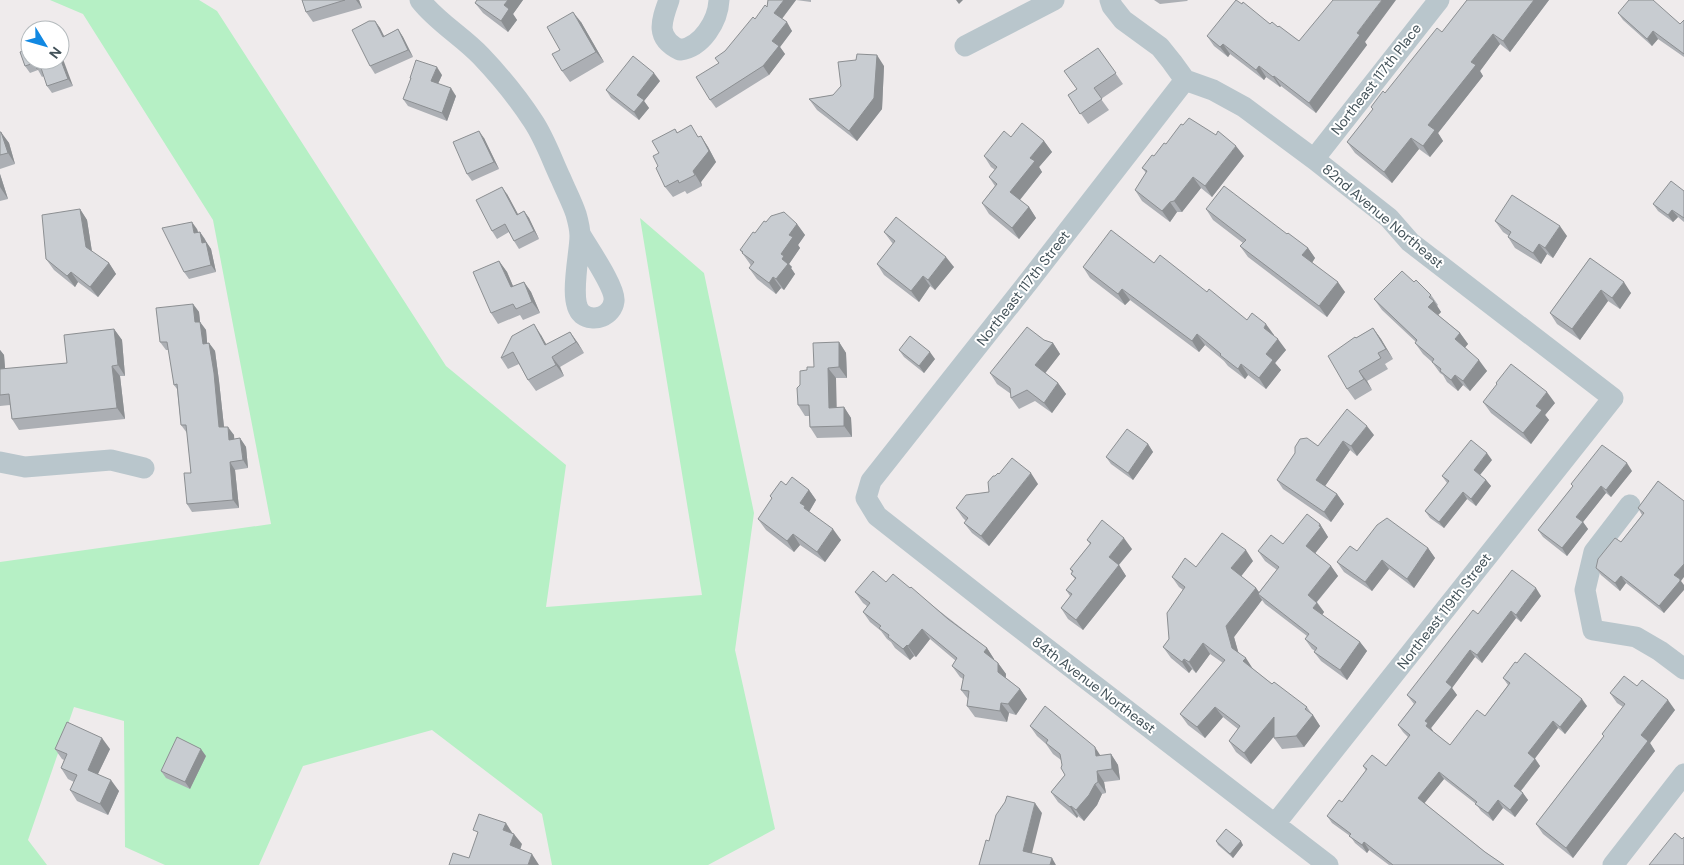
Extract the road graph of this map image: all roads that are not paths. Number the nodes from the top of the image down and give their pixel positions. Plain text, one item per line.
1 (420, 0) edge
2 (669, 0) edge
3 (720, 0) edge
4 (1054, 0) edge
5 (1110, 0) edge
6 (1438, 0) edge
7 (964, 46) dead end
8 (1185, 80) junction
9 (1314, 159) junction
10 (580, 234) dead end
11 (1613, 398) joint
12 (0, 462) edge
13 (144, 468) dead end
14 (866, 498) joint
15 (1630, 505) dead end
16 (1684, 669) edge
17 (1684, 774) edge
18 (1275, 824) junction
19 (1328, 865) edge
20 (1613, 865) edge

1 - 10 street
2 - 3 street
4 - 7 street
5 - 8 street
6 - 9 street, Northeast 117th Place
8 - 9 street, 82nd Avenue Northeast
8 - 14 street, Northeast 117th Street
9 - 11 street, 82nd Avenue Northeast
11 - 18 street, Northeast 119th Street
12 - 13 street
14 - 18 street, 84th Avenue Northeast
15 - 16 street
17 - 20 street
18 - 19 street, 84th Avenue Northeast

